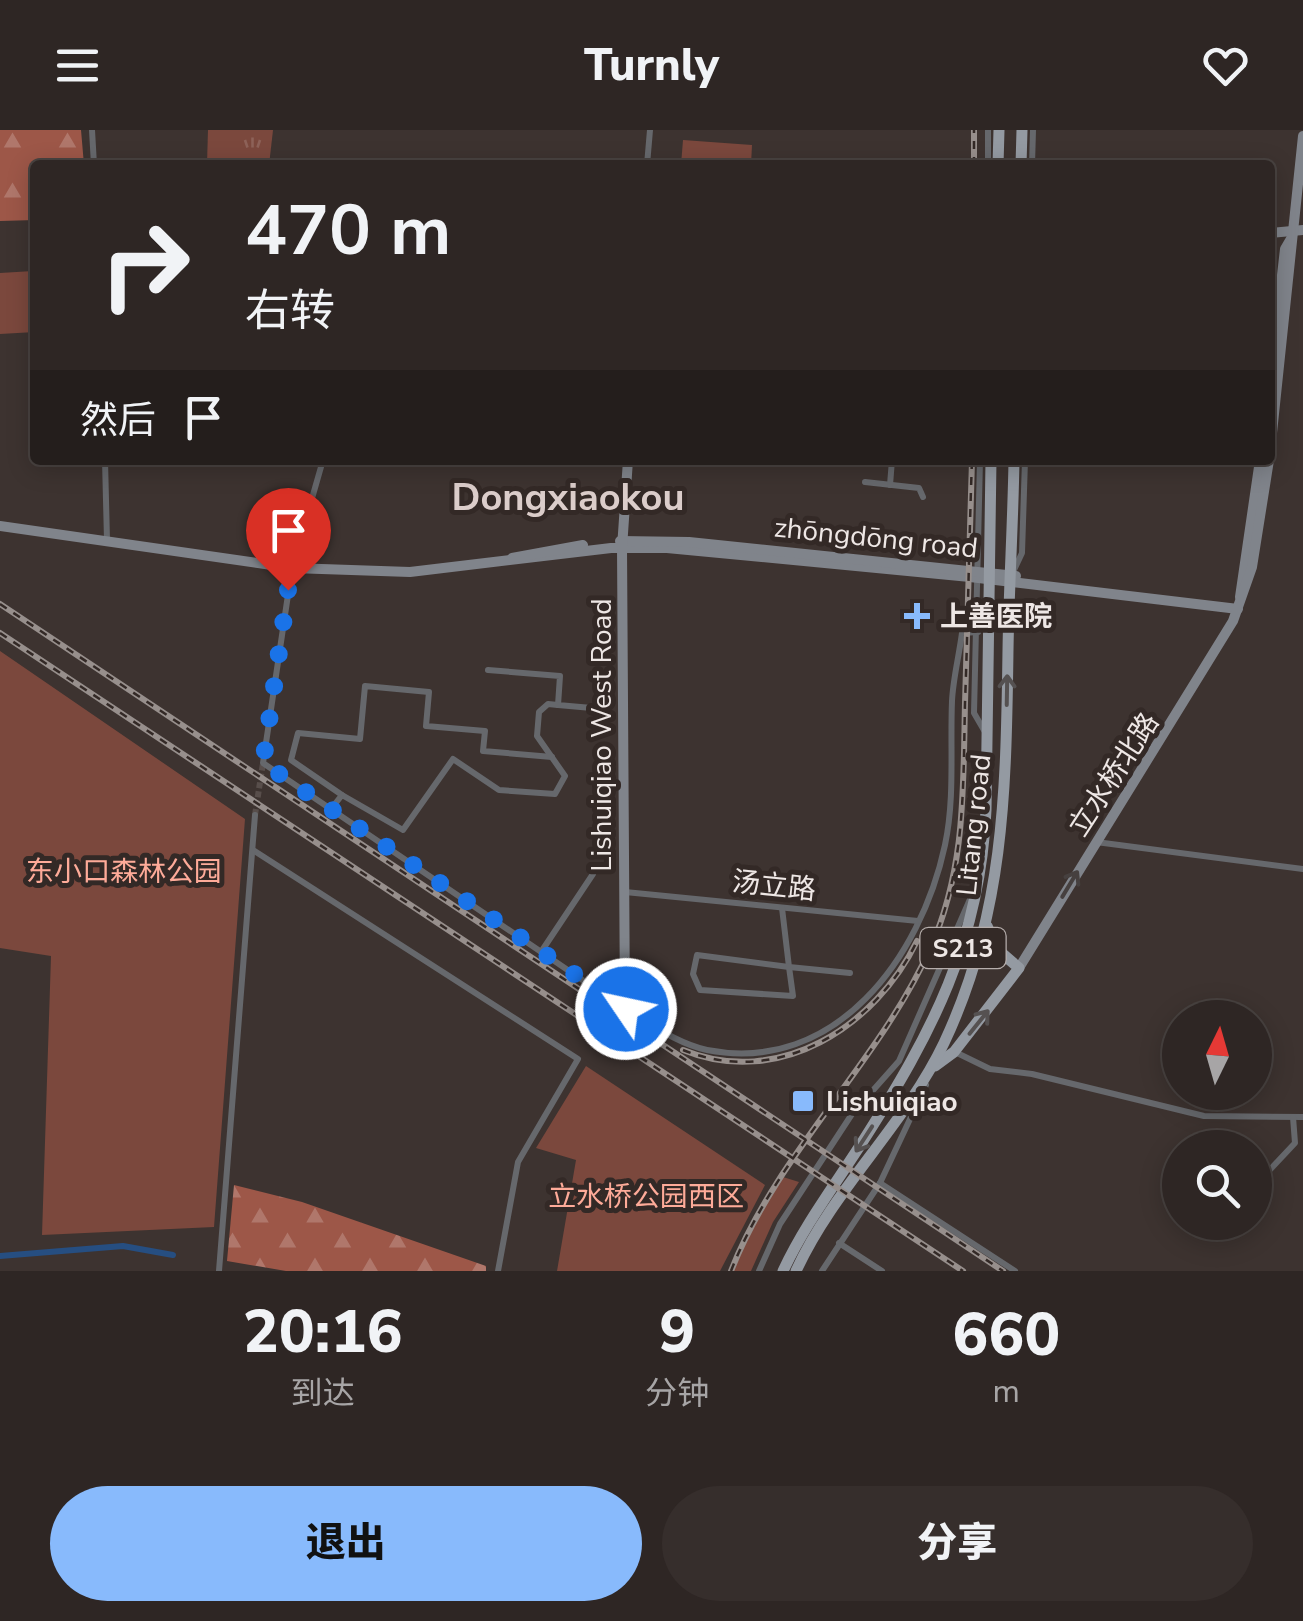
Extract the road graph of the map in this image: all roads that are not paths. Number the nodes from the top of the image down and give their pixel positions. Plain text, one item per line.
1 (92, 130) edge
2 (650, 130) edge
3 (988, 130) edge
4 (999, 130) edge
5 (1022, 130) edge
6 (1032, 130) edge
7 (1303, 136) edge
8 (94, 160) edge
9 (647, 160) edge
10 (988, 160) edge
11 (998, 160) edge
12 (1022, 160) edge
13 (1032, 160) edge
14 (1299, 231) edge
15 (1275, 339) edge
16 (1275, 414) edge
17 (104, 465) edge
18 (322, 465) edge
19 (628, 465) edge
20 (892, 465) edge
21 (991, 465) edge
22 (1014, 465) edge
23 (1024, 465) edge
24 (1259, 465) edge
25 (1268, 465) edge
26 (980, 467) edge
27 (865, 482) dead end
28 (890, 484) junction
29 (923, 497) dead end
30 (0, 526) edge
31 (107, 540) junction
32 (622, 545) junction
33 (292, 568) junction
34 (984, 574) junction
35 (1011, 579) junction
36 (1239, 606) junction
37 (978, 632) junction
38 (488, 670) dead end
39 (558, 705) junction
40 (603, 709) dead end
41 (988, 738) junction
42 (552, 757) junction
43 (342, 794) junction
44 (330, 809) junction
45 (256, 815) tunnel mouth
46 (1095, 842) junction
47 (253, 850) junction
48 (983, 868) junction
49 (1303, 868) edge
50 (593, 874) dead end
51 (625, 892) junction
52 (782, 908) junction
53 (918, 921) junction
54 (987, 926) junction
55 (541, 952) junction
56 (789, 967) junction
57 (1019, 968) junction
58 (850, 972) dead end
59 (626, 1009) junction
60 (954, 1052) junction
61 (931, 1068) junction
62 (1293, 1117) junction
63 (1303, 1117) edge
64 (1272, 1168) edge
65 (880, 1183) junction
66 (840, 1243) junction
67 (219, 1271) edge
68 (498, 1271) edge
69 (760, 1271) edge
70 (783, 1271) edge
71 (796, 1271) edge
72 (822, 1271) edge
73 (882, 1271) edge
74 (1015, 1271) edge

1 - 8 street
2 - 9 street
3 - 10 street
4 - 11 main road
5 - 12 main road
6 - 13 street
7 - 14 street
14 - 15 street
14 - 16 street
17 - 31 street
18 - 33 street
19 - 32 street, Lishuiqiao West Road
20 - 28 street
21 - 34 main road, Litang road / S213
22 - 35 main road, Litang road / S213
23 - 35 street, Litang road / S213
24 - 36 street, 立水桥北路
25 - 36 street, 立水桥北路
26 - 34 street, Litang road / S213
27 - 28 street
28 - 29 street
30 - 31 street, zhōngdōng road
31 - 33 street, zhōngdōng road
32 - 33 street, zhōngdōng road
32 - 34 street, zhōngdōng road
32 - 51 street, Lishuiqiao West Road
33 - 44 street
34 - 35 street, zhōngdōng road
34 - 37 street, Litang road / S213
34 - 41 main road, Litang road / S213
35 - 36 street, zhōngdōng road
54 -> 35 main road, Litang road / S213
36 - 46 street, 立水桥北路
37 - 41 street, Litang road / S213
37 - 53 street
38 - 39 street
39 - 40 street
39 - 42 street
41 - 48 main road, Litang road / S213
42 - 43 street
42 - 43 street
43 - 44 street
44 - 55 street
45 - 47 street
46 - 49 street
57 -> 46 street, 立水桥北路
47 - 67 street
47 - 68 street
48 - 69 street, Litang road / S213
48 -> 70 main road, Litang road / S213
50 - 55 street
51 - 52 street, 汤立路
51 - 59 street, Lishuiqiao West Road
52 - 53 street, 汤立路
52 - 56 street
53 - 59 street
54 - 57 main road
54 - 61 main road, Litang road / S213
55 - 59 street
56 - 56 street
56 - 58 street
60 -> 57 main road
60 - 61 main road
60 - 62 street
61 - 65 street, Litang road / S213
61 - 71 main road, Litang road / S213
62 - 63 street
62 - 64 street
65 - 66 street, Litang road / S213
65 - 74 street
66 - 72 street, Litang road / S213
66 - 73 street

